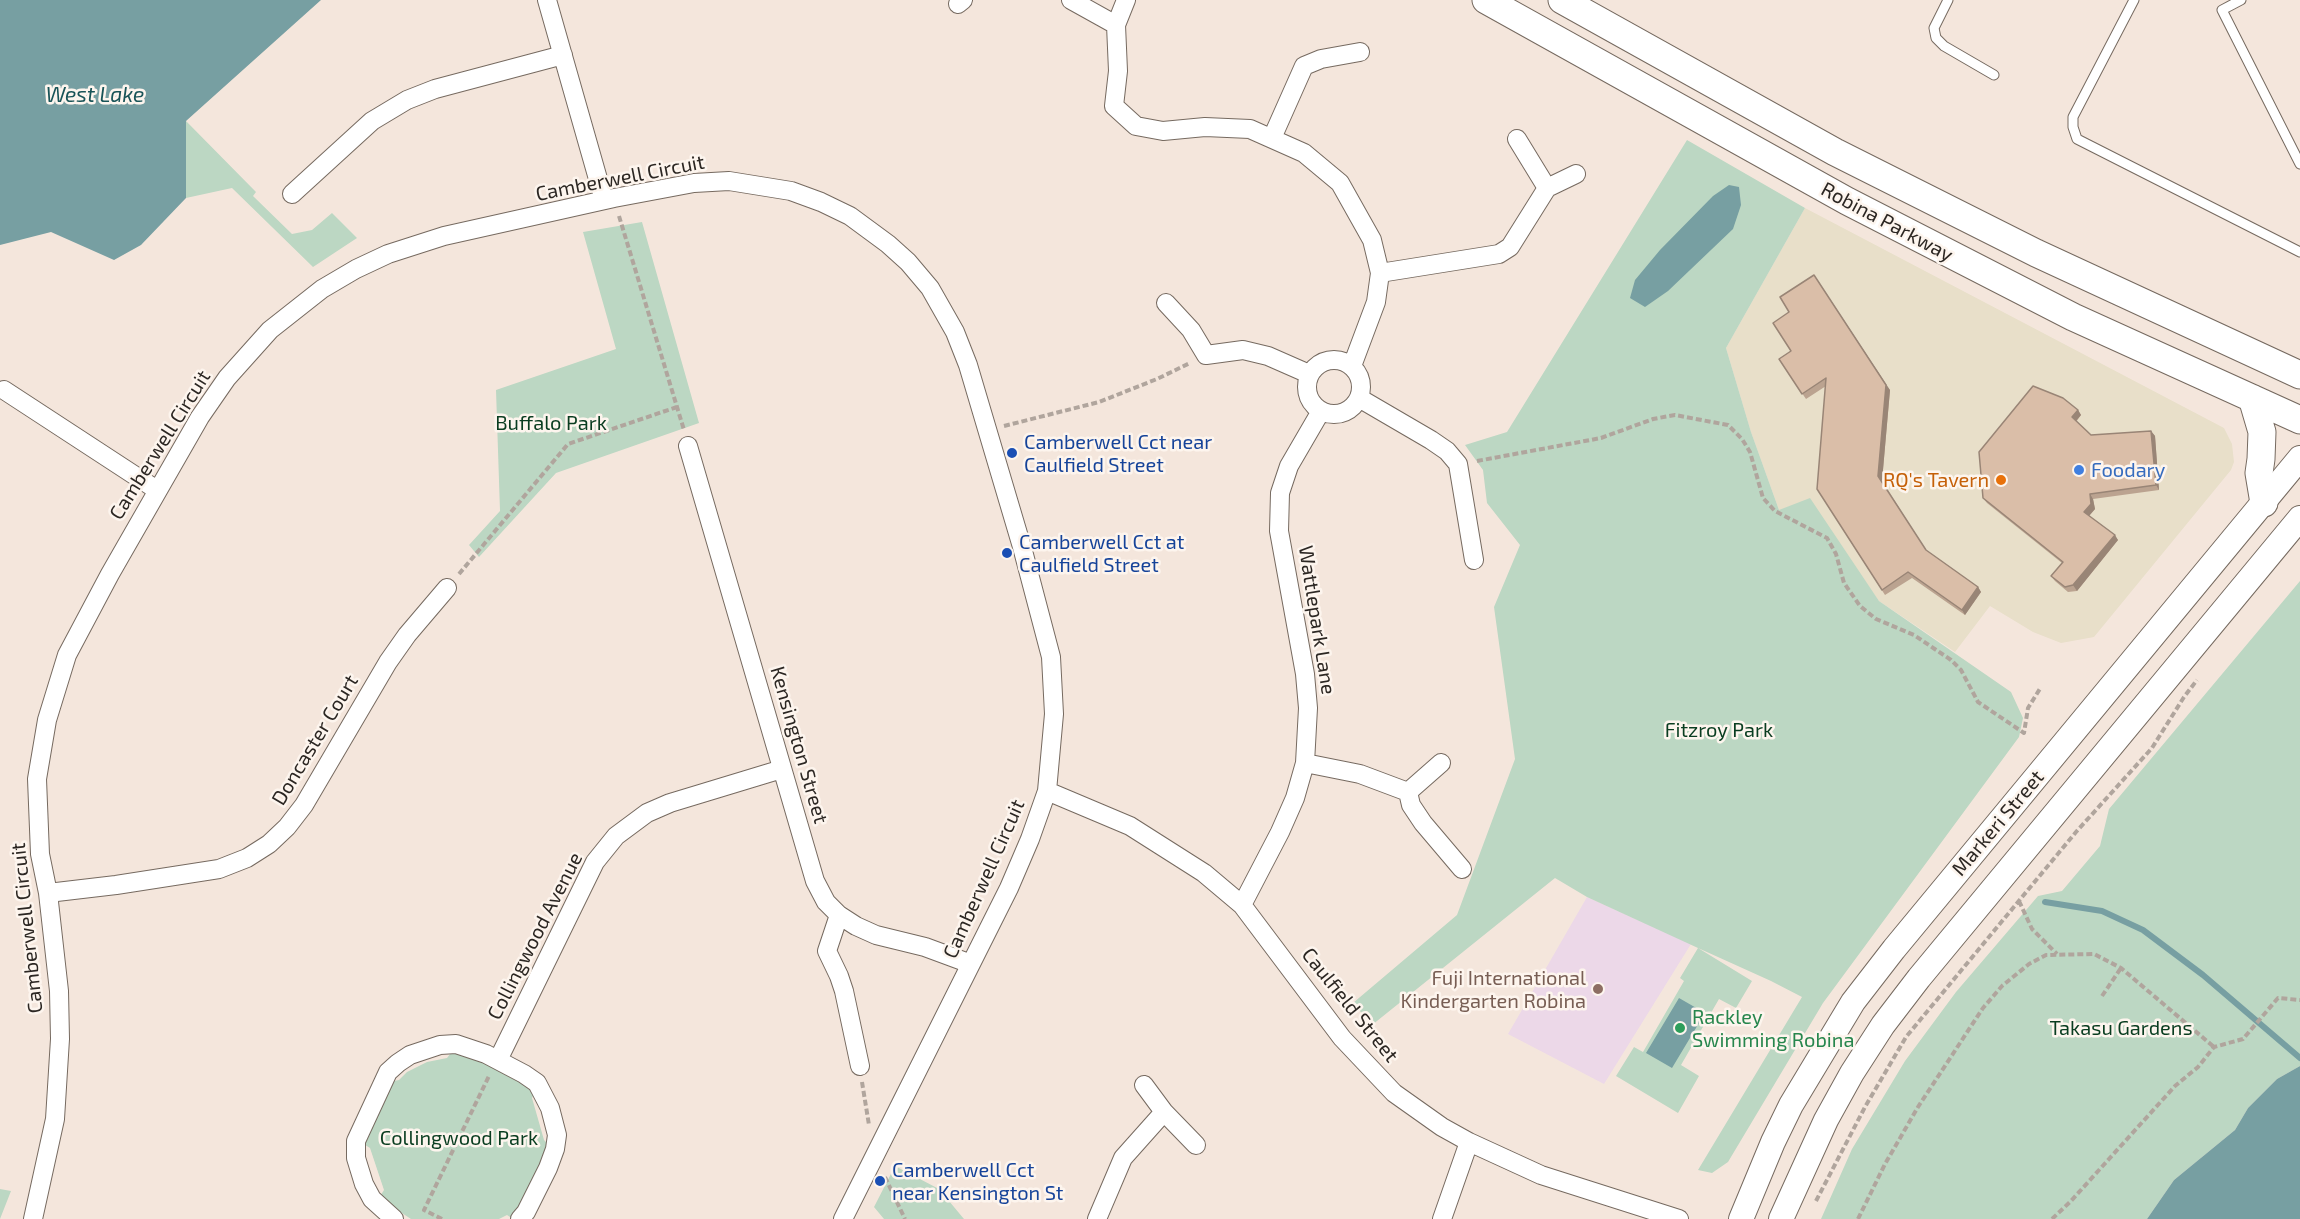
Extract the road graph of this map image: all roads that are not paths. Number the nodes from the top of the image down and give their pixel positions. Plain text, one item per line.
1 (547, 0) edge
2 (1071, 0) edge
3 (1125, 0) edge
4 (1486, 0) edge
5 (1562, 0) edge
6 (1948, 0) edge
7 (2134, 0) edge
8 (2217, 0) edge
9 (2241, 0) edge
10 (2222, 10) junction
11 (1116, 25) junction
12 (1360, 52) dead end
13 (563, 55) junction
14 (1994, 75) dead end
15 (1272, 138) junction
16 (1517, 139) dead end
17 (2300, 164) edge
18 (1576, 174) dead end
19 (1547, 188) junction
20 (292, 194) dead end
21 (609, 199) junction
22 (2300, 252) edge
23 (1380, 273) junction
24 (1166, 303) dead end
25 (1352, 366) junction
26 (1309, 374) junction
27 (2300, 375) edge
28 (4, 390) dead end
29 (1359, 398) junction
30 (2252, 398) junction
31 (1321, 411) junction
32 (2300, 420) edge
33 (688, 446) road end
34 (2300, 458) edge
35 (157, 490) junction
36 (2264, 503) junction
37 (2300, 518) edge
38 (1474, 560) dead end
39 (447, 588) road end
40 (1305, 763) junction
41 (1441, 763) dead end
42 (782, 769) junction
43 (1047, 791) junction
44 (1408, 792) junction
45 (1462, 869) dead end
46 (48, 893) junction
47 (1242, 905) junction
48 (839, 915) junction
49 (971, 964) junction
50 (490, 1056) junction
51 (860, 1066) dead end
52 (1144, 1085) dead end
53 (1164, 1112) junction
54 (1469, 1142) junction
55 (1196, 1145) dead end
56 (33, 1219) edge
57 (394, 1219) edge
58 (520, 1219) edge
59 (843, 1219) edge
60 (1097, 1219) edge
61 (1442, 1219) edge
62 (1679, 1219) edge
63 (1741, 1219) edge
64 (1781, 1219) edge

1 - 13 street
2 - 11 street
3 - 11 street
4 - 30 main road, Robina Parkway
5 - 27 main road, Robina Parkway
6 - 14 lane
7 - 22 lane
8 - 10 lane
9 - 10 lane
10 - 17 lane
11 - 15 street
12 - 15 street
13 - 20 street
13 - 21 street
15 - 23 street
16 - 19 street
18 - 19 street
19 - 23 street
21 - 35 street, Camberwell Circuit
21 - 43 street, Camberwell Circuit
23 - 25 street
24 - 26 street
25 - 26 street
25 - 29 street
26 - 31 street
28 - 35 street
29 - 31 street
29 - 38 street
30 - 32 main road, Robina Parkway
30 - 36 main road
31 - 40 street, Wattlepark Lane
33 - 42 street, Kensington Street
34 - 36 main road, Markeri Street
35 - 46 street, Camberwell Circuit
36 - 63 main road, Markeri Street
37 - 64 main road, Markeri Street
39 - 46 street, Doncaster Court
40 - 44 street
40 - 47 street, Wattlepark Lane
41 - 44 street
42 - 48 street, Kensington Street
42 - 50 street, Collingwood Avenue
43 - 47 street, Caulfield Street
43 - 49 street, Camberwell Circuit
44 - 45 street
46 - 56 street, Camberwell Circuit
47 - 54 street, Caulfield Street
48 - 49 street, Kensington Street
48 - 51 street
49 - 59 street, Camberwell Circuit
50 - 57 street
50 - 58 street
52 - 53 street
53 - 55 street
53 - 60 street
54 - 61 street
54 - 62 street, Caulfield Street

